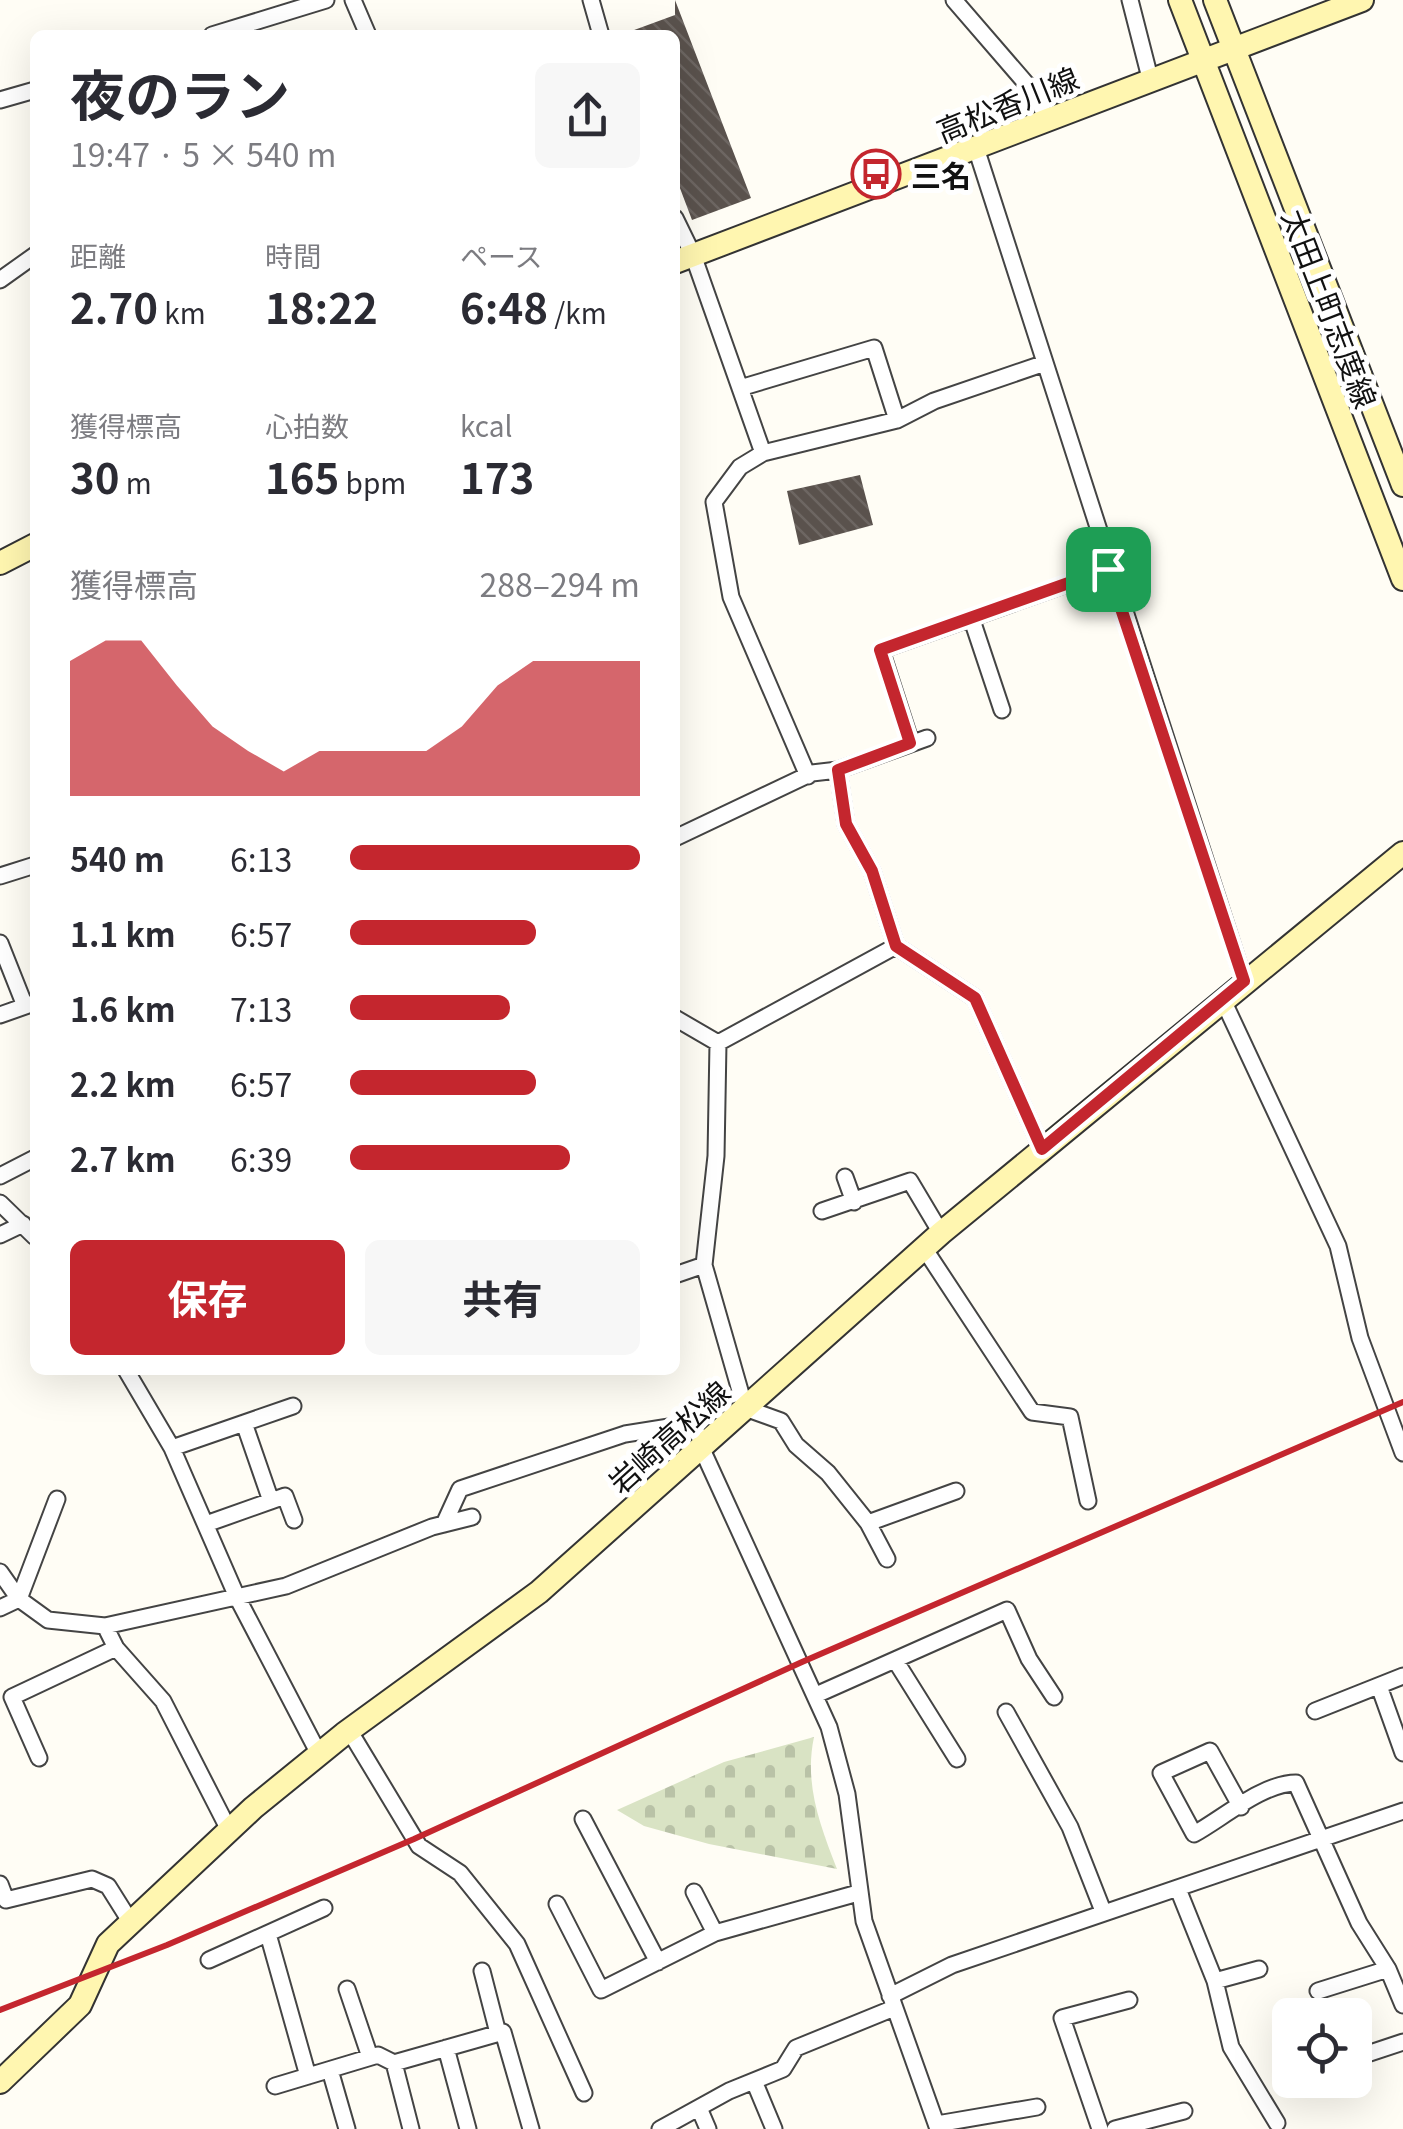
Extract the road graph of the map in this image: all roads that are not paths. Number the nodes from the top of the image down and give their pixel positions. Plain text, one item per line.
1 (326, 0) edge
2 (352, 0) edge
3 (591, 0) edge
4 (954, 0) edge
5 (1130, 0) edge
6 (1180, 0) edge
7 (1216, 0) edge
8 (1362, 0) edge
9 (228, 30) edge
10 (366, 30) edge
11 (600, 30) edge
12 (1234, 46) junction
13 (1204, 59) junction
14 (1150, 78) junction
15 (30, 91) edge
16 (0, 100) edge
17 (1046, 118) junction
18 (976, 148) junction
19 (30, 258) edge
20 (684, 259) edge
21 (0, 280) edge
22 (1045, 363) junction
23 (740, 388) junction
24 (897, 420) junction
25 (1394, 433) edge
26 (763, 453) junction
27 (1403, 485) edge
28 (30, 548) edge
29 (0, 563) edge
30 (1108, 569) junction
31 (1403, 579) edge
32 (972, 620) junction
33 (1002, 710) dead end
34 (838, 770) junction
35 (808, 776) junction
36 (680, 836) edge
37 (1403, 853) edge
38 (30, 866) edge
39 (0, 876) edge
40 (0, 943) edge
41 (896, 946) junction
42 (1244, 981) junction
43 (1222, 998) junction
44 (30, 1004) edge
45 (0, 1015) edge
46 (680, 1021) edge
47 (718, 1043) junction
48 (1042, 1149) junction
49 (30, 1161) edge
50 (0, 1176) edge
51 (844, 1177) dead end
52 (854, 1202) junction
53 (0, 1203) edge
54 (822, 1211) dead end
55 (22, 1224) junction
56 (30, 1232) edge
57 (0, 1235) edge
58 (932, 1240) junction
59 (704, 1265) junction
60 (680, 1272) edge
61 (129, 1375) edge
62 (293, 1406) dead end
63 (745, 1408) junction
64 (244, 1423) junction
65 (703, 1445) junction
66 (172, 1448) junction
67 (1403, 1453) edge
68 (956, 1491) dead end
69 (57, 1499) dead end
70 (271, 1501) junction
71 (1088, 1502) dead end
72 (472, 1517) dead end
73 (294, 1520) dead end
74 (868, 1523) junction
75 (206, 1524) junction
76 (444, 1524) junction
77 (887, 1558) dead end
78 (0, 1572) edge
79 (237, 1597) junction
80 (19, 1599) junction
81 (0, 1608) edge
82 (105, 1626) junction
83 (116, 1648) junction
84 (895, 1660) junction
85 (1403, 1676) edge
86 (1379, 1686) junction
87 (816, 1695) junction
88 (1054, 1696) dead end
89 (1315, 1711) dead end
90 (1006, 1712) dead end
91 (349, 1730) junction
92 (1403, 1753) edge
93 (319, 1754) junction
94 (40, 1758) dead end
95 (957, 1759) dead end
96 (1241, 1807) junction
97 (1403, 1811) edge
98 (583, 1819) dead end
99 (229, 1830) junction
100 (1324, 1838) junction
101 (0, 1884) edge
102 (1178, 1889) junction
103 (694, 1892) dead end
104 (858, 1893) junction
105 (3, 1901) edge
106 (557, 1904) dead end
107 (324, 1908) dead end
108 (1103, 1911) junction
109 (130, 1921) junction
110 (268, 1934) junction
111 (715, 1934) junction
112 (210, 1960) dead end
113 (658, 1962) junction
114 (1259, 1969) dead end
115 (1388, 1969) junction
116 (482, 1971) dead end
117 (1215, 1982) junction
118 (348, 1989) dead end
119 (1318, 1991) dead end
120 (1129, 2000) dead end
121 (892, 2002) junction
122 (1403, 2005) edge
123 (498, 2033) junction
124 (1403, 2042) edge
125 (446, 2048) junction
126 (1372, 2052) edge
127 (370, 2057) junction
128 (394, 2063) junction
129 (330, 2070) junction
130 (308, 2076) junction
131 (754, 2081) junction
132 (0, 2082) edge
133 (275, 2086) dead end
134 (584, 2093) dead end
135 (1038, 2107) dead end
136 (699, 2108) junction
137 (1184, 2112) dead end
138 (1277, 2123) dead end
139 (938, 2126) edge
140 (347, 2129) edge
141 (411, 2129) edge
142 (468, 2129) edge
143 (530, 2129) edge
144 (660, 2129) edge
145 (708, 2129) edge
146 (774, 2129) edge
147 (1100, 2129) edge
148 (1115, 2129) edge

1 - 9 street
2 - 10 street
3 - 11 street
4 - 17 street
5 - 14 street
6 - 13 main road, 太田上町志度線
7 - 12 main road, 太田上町志度線
8 - 12 main road, 高松香川線
12 - 13 main road, 高松香川線
12 - 25 main road, 太田上町志度線
13 - 14 main road, 高松香川線
13 - 31 main road, 太田上町志度線
14 - 17 main road, 高松香川線
15 - 16 street
17 - 18 main road, 高松香川線
18 - 20 main road, 高松香川線
18 - 22 street
19 - 21 street
20 - 23 street
22 - 24 street
22 - 30 street
23 - 24 street
23 - 26 street
24 - 26 street
25 - 27 main road, 太田上町志度線
26 - 35 street
28 - 29 main road
30 - 32 street
30 - 42 street
32 - 33 street
32 - 34 street
34 - 35 street
34 - 41 street
35 - 36 street
37 - 42 main road, 岩崎高松線
38 - 39 street
40 - 44 street
41 - 47 street
41 - 48 street
42 - 43 main road, 岩崎高松線
43 - 48 main road, 岩崎高松線
43 - 67 street
44 - 45 street
46 - 47 street
47 - 59 street
48 - 58 main road, 岩崎高松線
49 - 50 street
51 - 52 street
52 - 54 street
52 - 58 street
53 - 55 street
55 - 56 street
55 - 57 street
58 - 63 main road, 岩崎高松線
58 - 71 street
59 - 60 street
59 - 63 street
61 - 66 street
62 - 64 street
63 - 65 main road, 岩崎高松線
63 - 74 street
64 - 66 street
64 - 70 street
65 - 76 street
65 - 87 street
65 - 91 main road, 岩崎高松線
66 - 75 street
68 - 74 street
69 - 80 street
70 - 73 street
70 - 75 street
72 - 76 street
74 - 77 street
75 - 79 street
76 - 79 street
78 - 80 street
79 - 82 street
79 - 93 street
80 - 81 street
80 - 82 street
82 - 83 street
83 - 94 street
83 - 99 street
84 - 87 street
84 - 88 street
84 - 95 street
85 - 86 street
86 - 89 street
86 - 92 street
87 - 104 street
90 - 108 street
91 - 93 main road, 岩崎高松線
91 - 134 street
93 - 99 main road, 岩崎高松線
96 - 96 street
96 - 100 street
97 - 100 street
98 - 113 street
99 - 109 main road, 岩崎高松線
100 - 102 street
100 - 115 street
101 - 105 street
102 - 108 street
102 - 117 street
103 - 111 street
104 - 111 street
104 - 121 street
105 - 109 street
106 - 113 street
107 - 110 street
108 - 121 street
109 - 132 main road, 岩崎高松線
110 - 112 street
110 - 130 street
111 - 113 street
114 - 117 street
115 - 119 street
115 - 122 street
116 - 123 street
117 - 138 street
118 - 127 street
120 - 147 street
121 - 131 street
121 - 139 street
123 - 125 street
123 - 143 street
124 - 126 street
125 - 128 street
125 - 142 street
127 - 128 street
127 - 129 street
128 - 141 street
129 - 130 street
129 - 140 street
130 - 133 street
131 - 136 street
131 - 146 street
135 - 139 street
136 - 144 street
136 - 145 street
137 - 148 street

